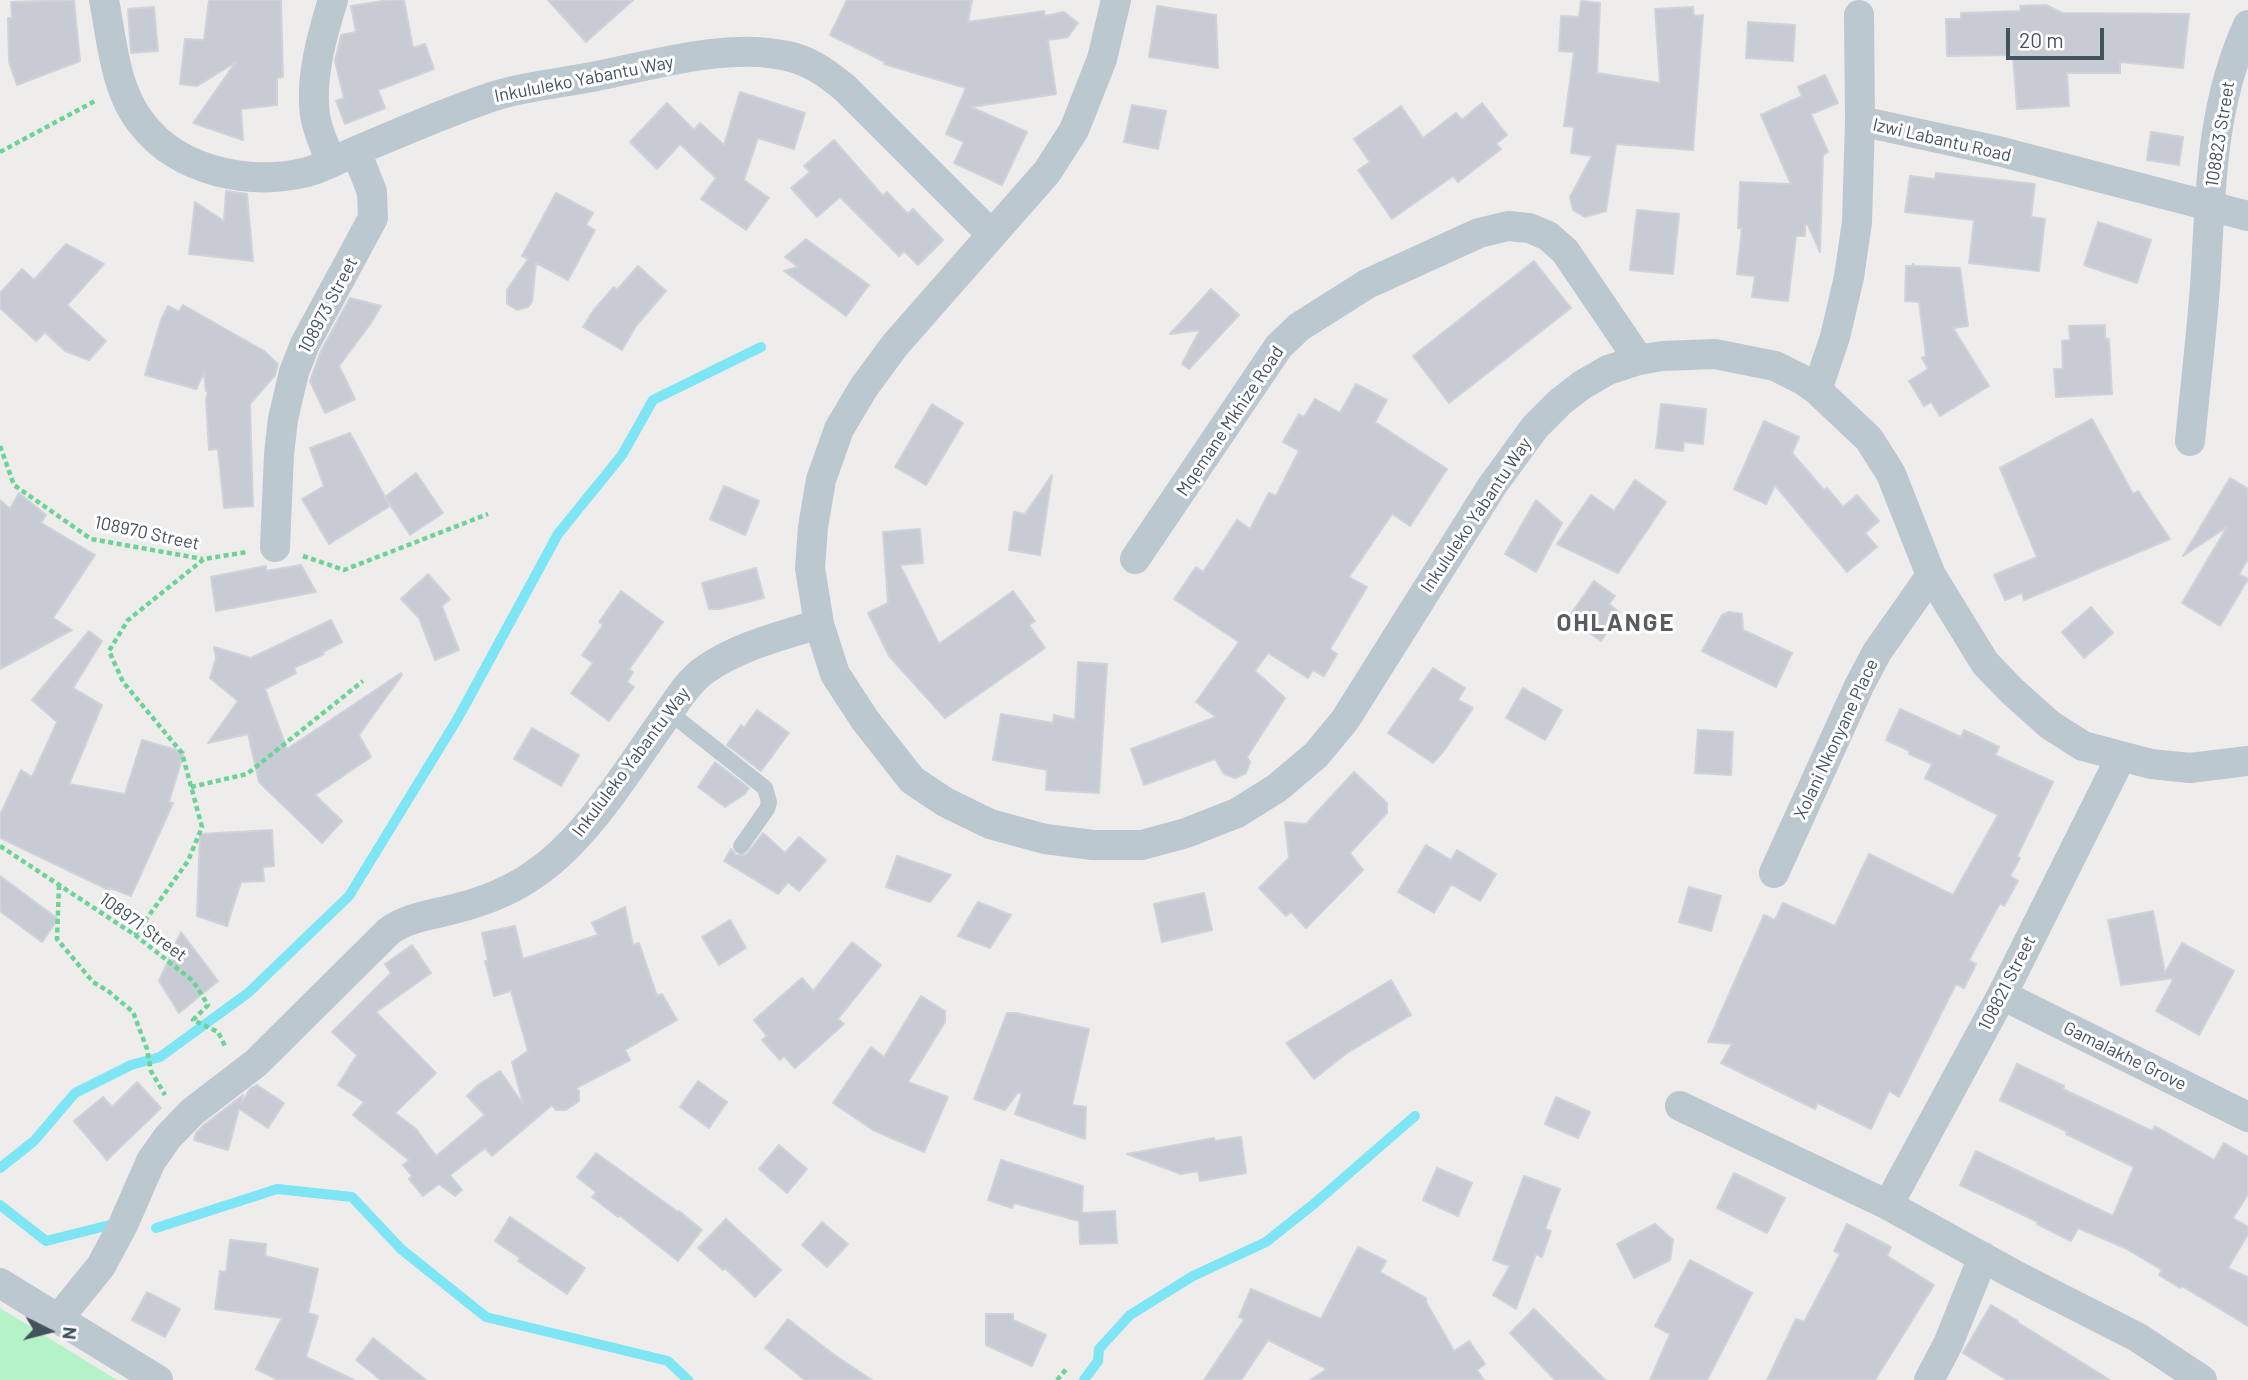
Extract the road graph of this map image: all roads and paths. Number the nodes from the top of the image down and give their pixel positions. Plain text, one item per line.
1 (104, 0) edge
2 (333, 0) edge
3 (1116, 0) edge
4 (1859, 15) dead end
5 (2248, 25) edge
6 (122, 87) junction
7 (1860, 121) junction
8 (0, 152) edge
9 (344, 157) junction
10 (2209, 205) junction
11 (2248, 216) edge
12 (992, 235) junction
13 (1639, 360) junction
14 (1817, 390) junction
15 (2190, 441) dead end
16 (0, 446) edge
17 (488, 514) dead end
18 (275, 547) junction
19 (204, 559) junction
20 (1135, 559) dead end
21 (1931, 575) junction
22 (819, 624) junction
23 (363, 681) dead end
24 (669, 712) junction
25 (2121, 757) junction
26 (2248, 761) edge
27 (191, 788) junction
28 (0, 846) edge
29 (741, 846) dead end
30 (1774, 873) dead end
31 (59, 884) junction
32 (135, 935) junction
33 (2002, 995) junction
34 (223, 1045) dead end
35 (151, 1072) dead end
36 (1680, 1106) dead end
37 (2248, 1118) edge
38 (1888, 1205) junction
39 (1983, 1257) junction
40 (0, 1283) edge
41 (58, 1319) junction
42 (1068, 1367) dead end
43 (159, 1380) edge
44 (1057, 1380) edge
45 (1929, 1380) edge
46 (2202, 1380) edge

1 - 6 street, Inkululeko Yabantu Way
2 - 9 street, 108973 Street
3 - 12 street, Inkululeko Yabantu Way
4 - 7 street
5 - 10 street, 108823 Street
6 - 8 path
6 - 9 street, Inkululeko Yabantu Way
7 - 10 street, Izwi Labantu Road
7 - 14 street, Izwi Labantu Road
9 - 12 street, Inkululeko Yabantu Way
9 - 18 street, 108973 Street
10 - 11 street, Izwi Labantu Road
10 - 15 street
12 - 22 street, Inkululeko Yabantu Way
13 - 14 street, Inkululeko Yabantu Way
13 - 20 street, Mqemane Mkhize Road
13 - 22 street, Inkululeko Yabantu Way
14 - 21 street, Inkululeko Yabantu Way
16 - 19 path, 108970 Street
17 - 18 path
18 - 19 path
19 - 27 path
21 - 25 street, Inkululeko Yabantu Way
21 - 30 street, Xolani Nkonyane Place
22 - 24 street, Inkululeko Yabantu Way
23 - 27 path
24 - 29 lane
24 - 41 street, Inkululeko Yabantu Way
25 - 26 street, Inkululeko Yabantu Way
25 - 33 street, 108821 Street
27 - 32 path
28 - 31 path, 108971 Street
31 - 32 path, 108971 Street
31 - 35 path
32 - 34 path, 108971 Street
33 - 37 street, Gamalakhe Grove
33 - 38 street, 108821 Street
36 - 38 street
38 - 39 street
39 - 45 street
39 - 46 street
40 - 41 street
41 - 43 street
42 - 44 path

